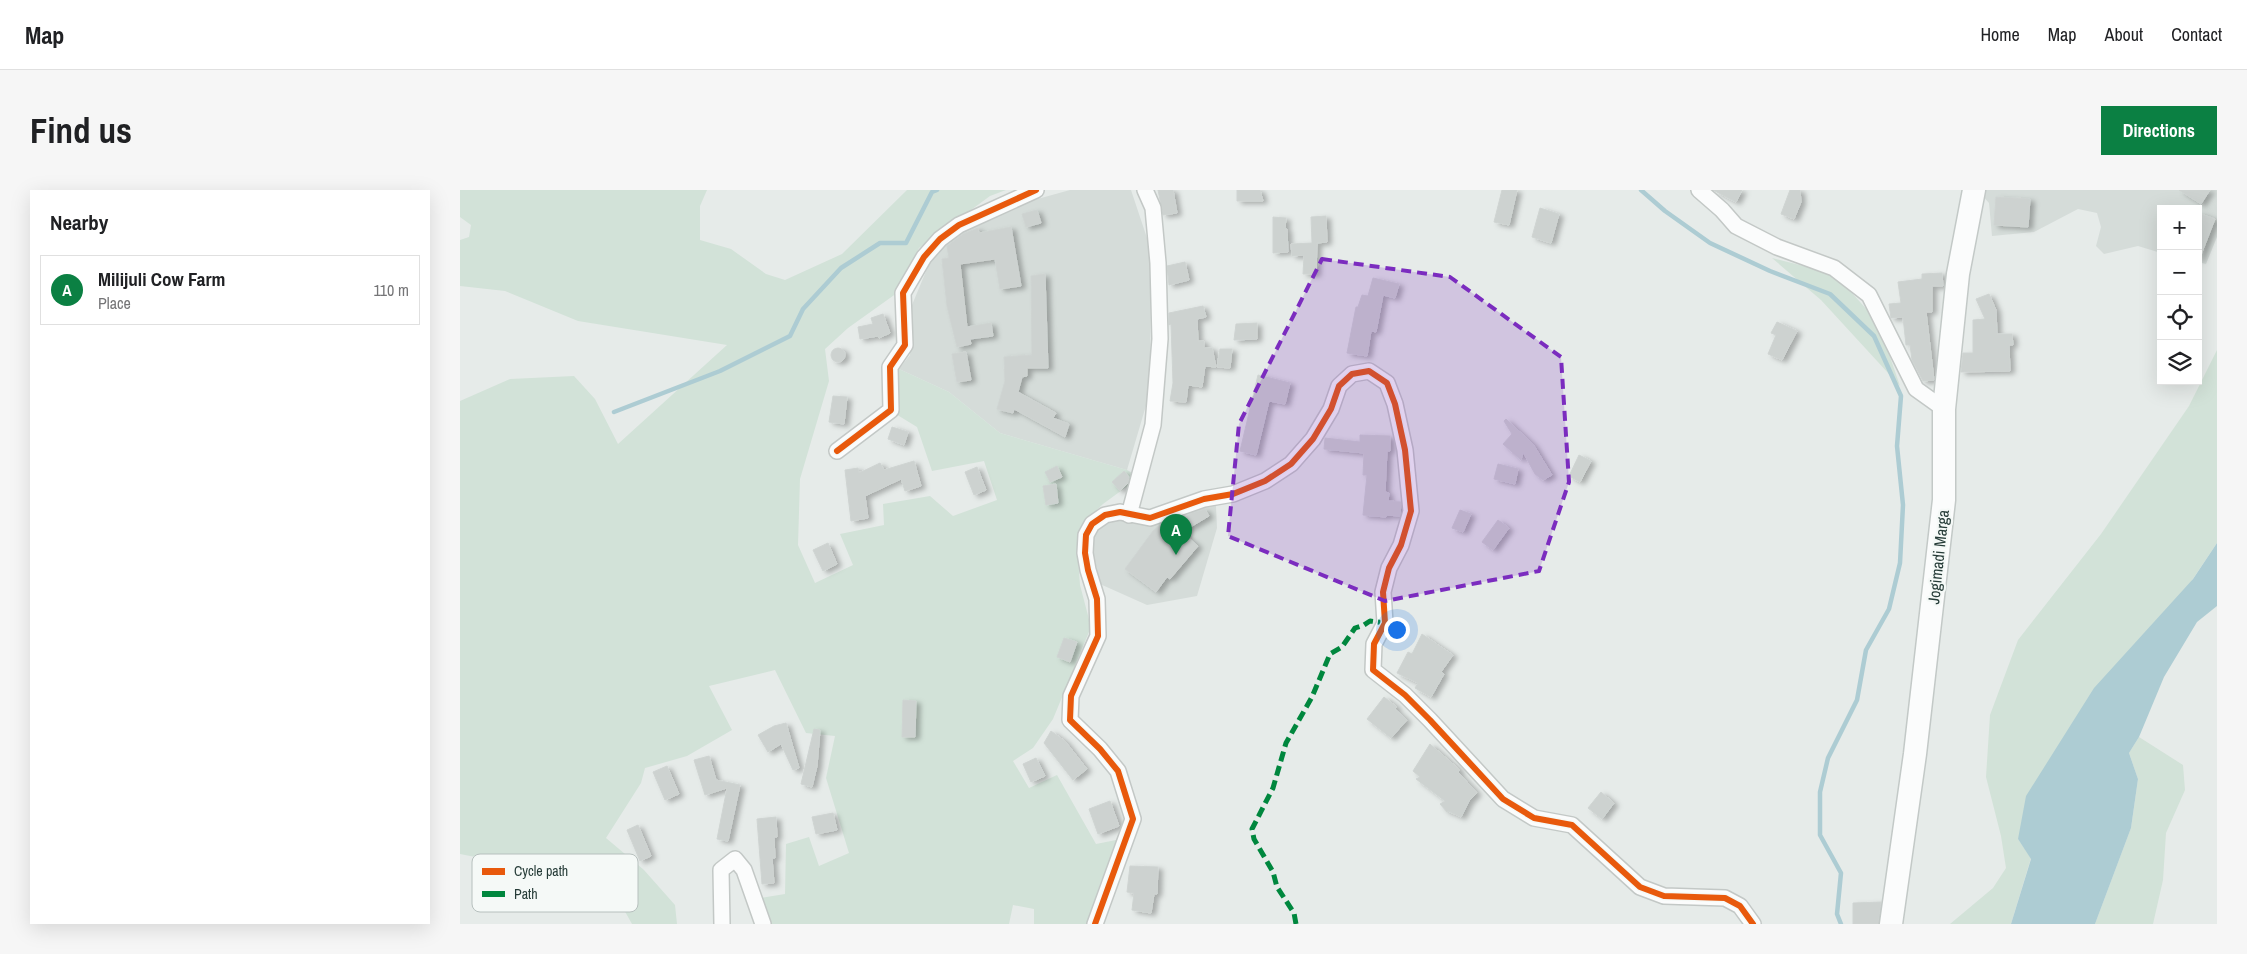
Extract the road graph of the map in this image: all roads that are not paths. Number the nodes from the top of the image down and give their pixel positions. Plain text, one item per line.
1 (1036, 190) edge
2 (1145, 190) edge
3 (1699, 190) edge
4 (1974, 190) edge
5 (1944, 409) junction
6 (837, 451) dead end
7 (1129, 515) junction
8 (722, 924) edge
9 (763, 924) edge
10 (1095, 924) edge
11 (1753, 924) edge
12 (1891, 924) edge

1 - 6 street
2 - 7 street
3 - 5 street
4 - 5 main road, Jogimadi Marga
5 - 12 main road, Jogimadi Marga
7 - 10 street
7 - 11 street
8 - 9 street

